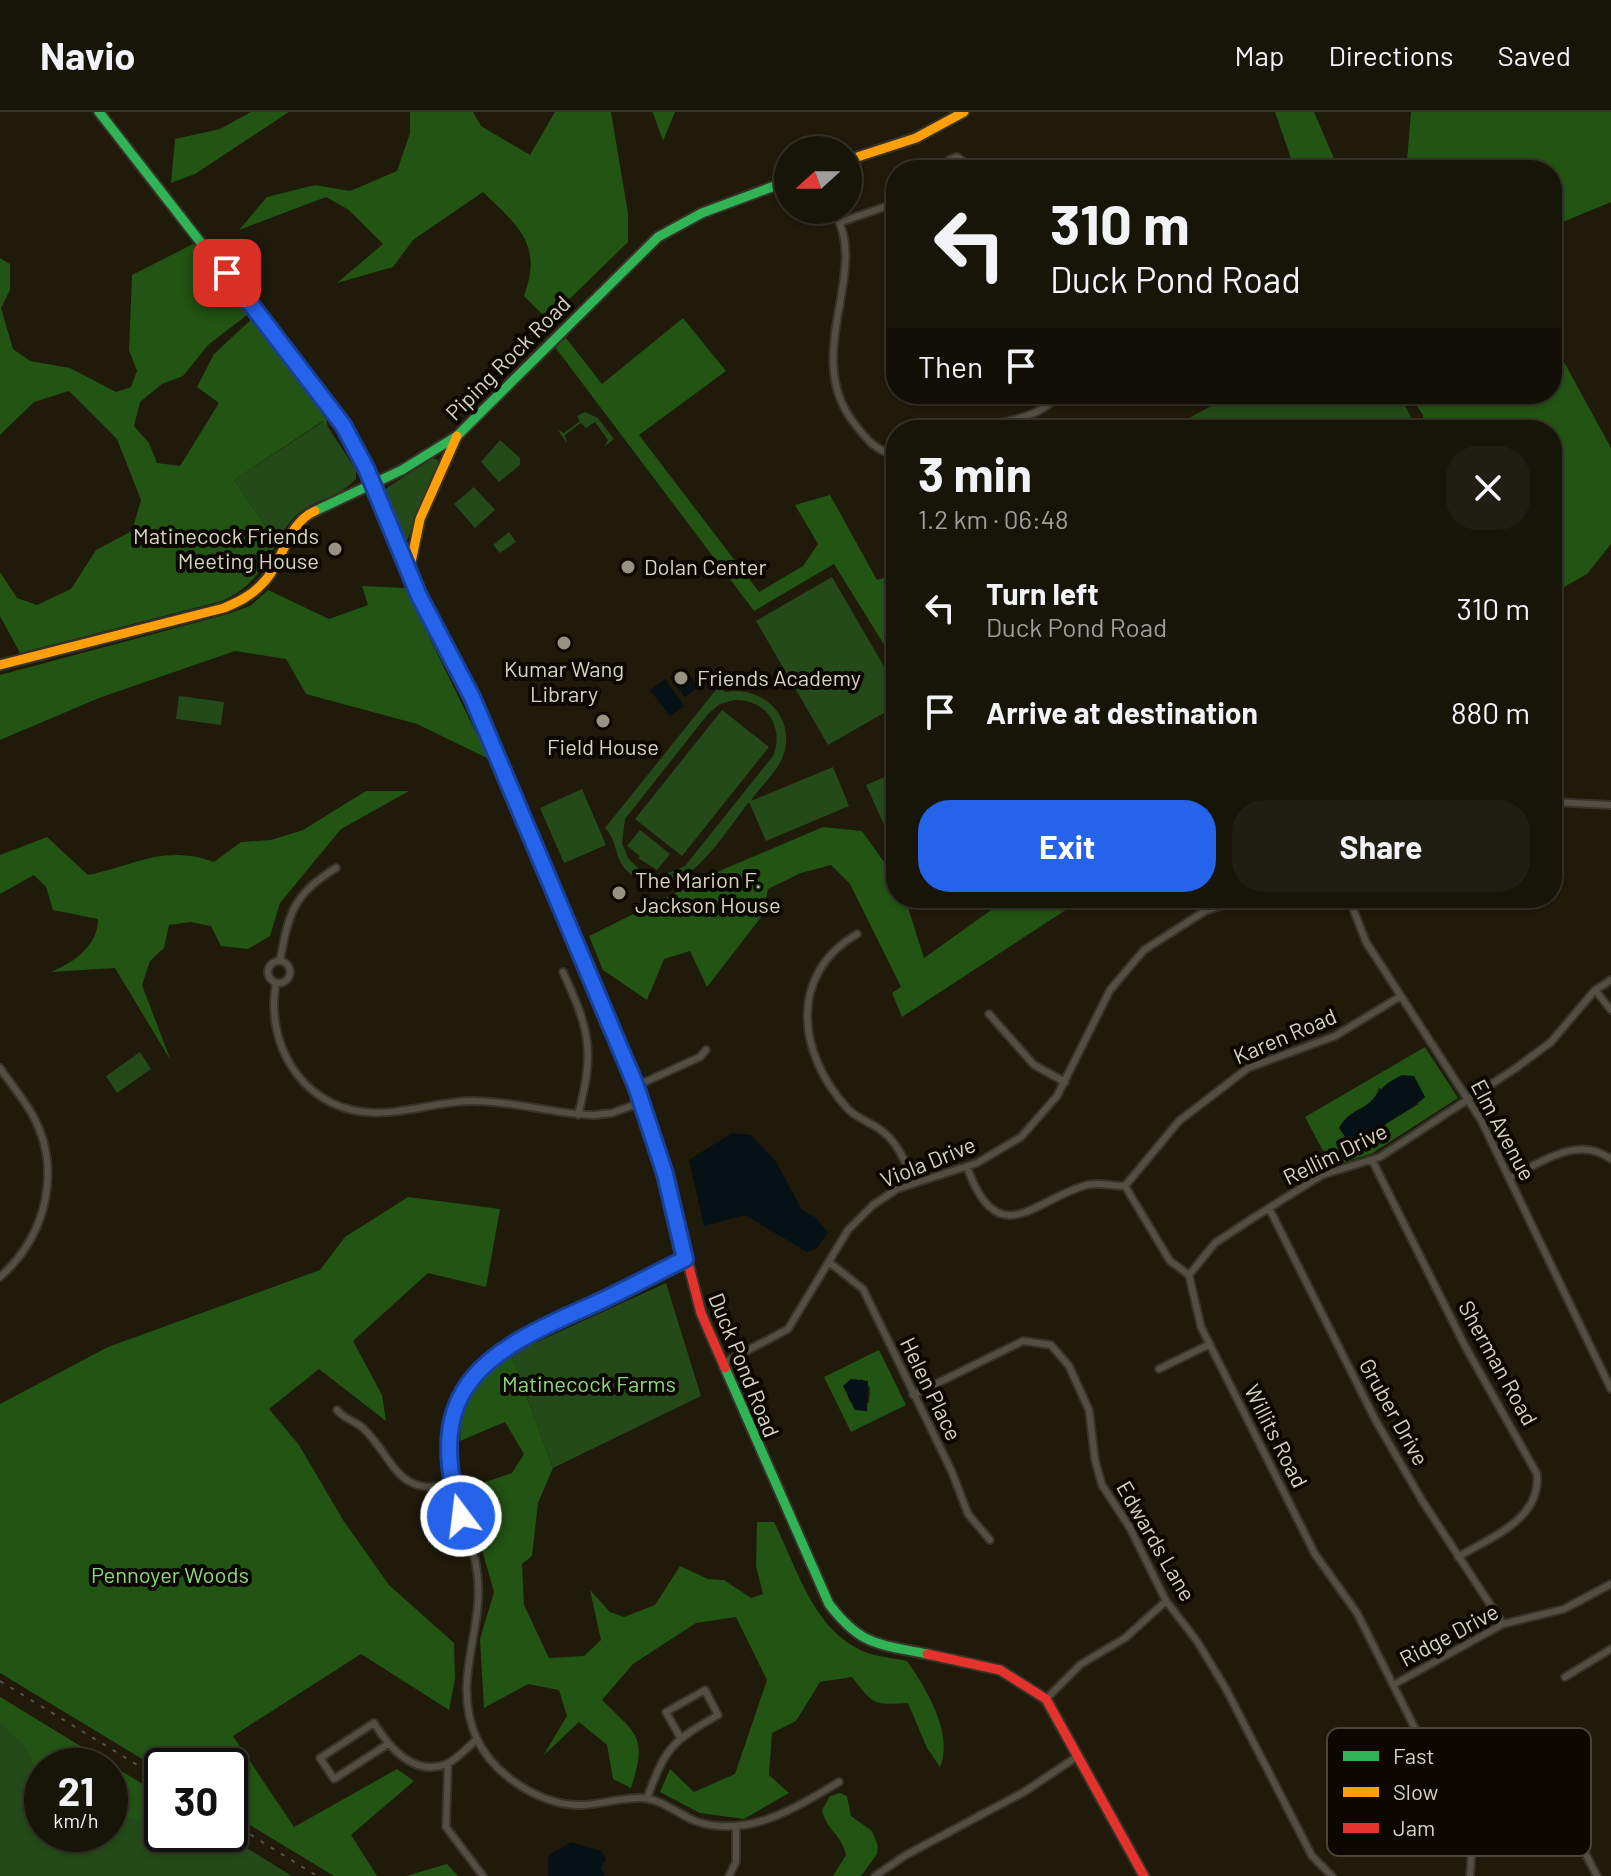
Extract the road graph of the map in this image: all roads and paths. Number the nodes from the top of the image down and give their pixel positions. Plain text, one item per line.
1 (99, 112) edge
2 (964, 112) edge
3 (862, 155) edge
4 (774, 186) edge
5 (886, 206) edge
6 (862, 215) edge
7 (841, 224) edge
8 (1047, 404) edge
9 (1006, 420) edge
10 (457, 436) junction
11 (886, 452) edge
12 (373, 484) junction
13 (409, 575) junction
14 (0, 665) edge
15 (1562, 802) edge
16 (1611, 805) edge
17 (336, 868) dead end
18 (1214, 908) edge
19 (1352, 908) edge
20 (857, 934) dead end
21 (280, 960) junction
22 (563, 972) dead end
23 (1611, 980) edge
24 (276, 983) junction
25 (1595, 990) junction
26 (1401, 996) junction
27 (1611, 1010) edge
28 (989, 1014) dead end
29 (706, 1050) dead end
30 (0, 1068) edge
31 (1065, 1082) junction
32 (636, 1086) junction
33 (1469, 1099) junction
34 (642, 1102) junction
35 (578, 1115) junction
36 (1611, 1159) edge
37 (1372, 1160) junction
38 (967, 1167) junction
39 (1509, 1178) junction
40 (914, 1183) junction
41 (1125, 1186) junction
42 (1269, 1208) junction
43 (685, 1259) junction
44 (829, 1262) junction
45 (1189, 1275) junction
46 (0, 1277) edge
47 (1210, 1344) junction
48 (722, 1364) junction
49 (1159, 1369) dead end
50 (1611, 1389) edge
51 (913, 1395) junction
52 (337, 1410) dead end
53 (452, 1484) junction
54 (990, 1540) dead end
55 (1458, 1557) junction
56 (1611, 1584) edge
57 (1166, 1601) junction
58 (1503, 1624) junction
59 (1611, 1649) edge
60 (1565, 1677) dead end
61 (1393, 1685) junction
62 (1046, 1699) junction
63 (1414, 1728) edge
64 (680, 1737) junction
65 (477, 1739) junction
66 (388, 1744) junction
67 (1078, 1756) junction
68 (448, 1763) junction
69 (839, 1782) dead end
70 (647, 1798) junction
71 (736, 1827) junction
72 (1471, 1856) edge
73 (1586, 1856) edge
74 (483, 1876) edge
75 (729, 1876) edge
76 (875, 1876) edge
77 (1144, 1876) edge
78 (1332, 1876) edge
79 (1470, 1876) edge
80 (1597, 1876) edge

1 - 12 street, Duck Pond Road
2 - 3 street
4 - 10 street, Piping Rock Road
5 - 6 street
7 - 11 street
8 - 9 street
10 - 12 street, Piping Rock Road
10 - 13 street
12 - 13 street, Duck Pond Road
12 - 14 street, Piping Rock Road
13 - 32 street, Duck Pond Road
15 - 16 street
17 - 21 street
18 - 31 street, Viola Drive
19 - 26 street, Elm Avenue
20 - 40 street
21 - 24 street
21 - 24 street
22 - 35 street
23 - 25 street, Rellim Drive
24 - 35 street
25 - 27 street
25 - 33 street, Rellim Drive
26 - 33 street, Elm Avenue
26 - 41 street, Karen Road
28 - 31 street
29 - 32 street
30 - 46 street
31 - 38 street, Viola Drive
32 - 34 street, Duck Pond Road
33 - 37 street, Rellim Drive
33 - 39 street, Elm Avenue
34 - 35 street
34 - 43 street, Duck Pond Road
36 - 39 street
37 - 42 street, Rellim Drive
37 - 55 street, Sherman Road
38 - 40 street, Viola Drive
38 - 41 street
39 - 50 street, Elm Avenue
40 - 44 street, Viola Drive
41 - 45 street
42 - 45 street, Rellim Drive
42 - 55 street, Gruber Drive
43 - 48 street, Duck Pond Road
43 - 53 street
44 - 48 street, Viola Drive
44 - 51 street, Helen Place
45 - 47 street, Willits Road
47 - 49 street
47 - 61 street, Willits Road
48 - 62 street, Duck Pond Road
51 - 54 street, Helen Place
51 - 57 street, Edwards Lane
52 - 53 street
53 - 65 street
55 - 58 street, Gruber Drive
56 - 58 street, Ridge Drive
57 - 62 street
57 - 78 street, Edwards Lane
58 - 61 street, Ridge Drive
59 - 60 street
61 - 63 street, Willits Road
62 - 67 street, Duck Pond Road
64 - 64 street
64 - 70 street
65 - 68 street
65 - 70 street
66 - 66 street
66 - 68 street
67 - 76 street
67 - 77 street, Duck Pond Road
68 - 74 street
69 - 71 street
70 - 71 street
71 - 75 street
72 - 79 street, Willits Road
73 - 80 street

